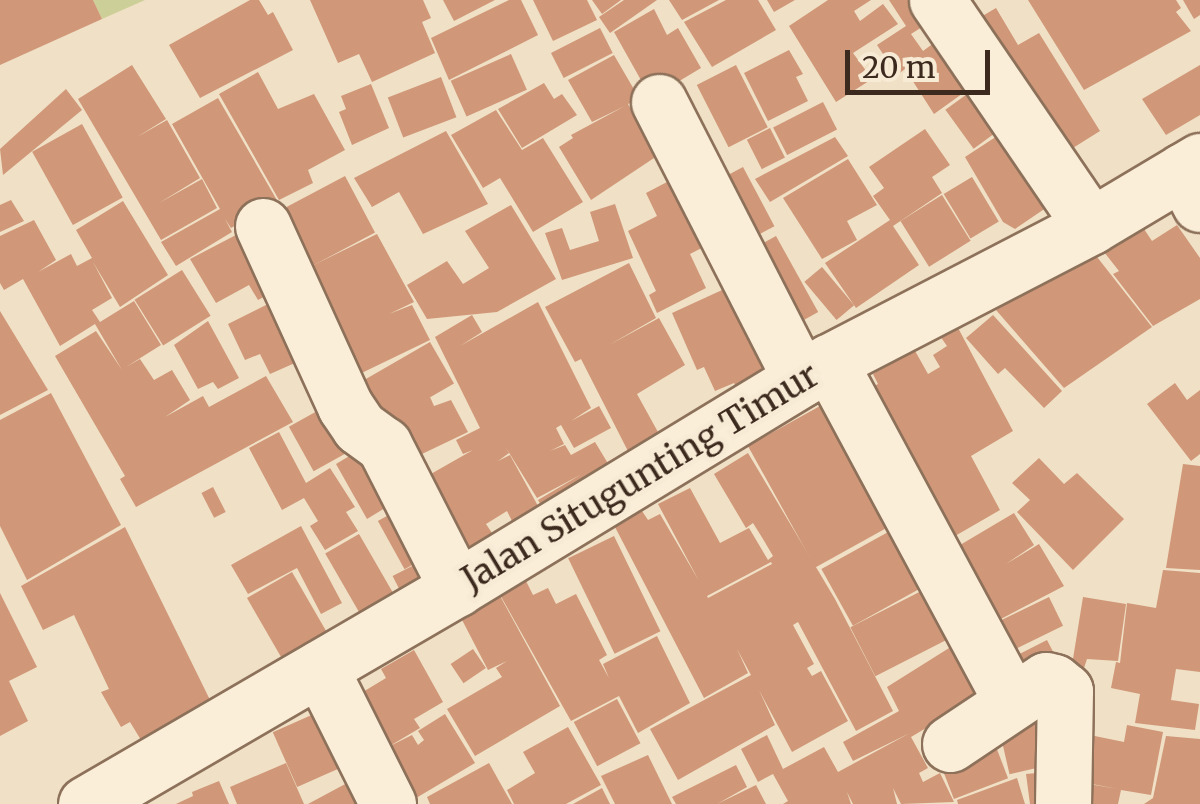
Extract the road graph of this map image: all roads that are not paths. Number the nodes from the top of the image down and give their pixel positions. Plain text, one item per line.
1 (937, 0) edge
2 (659, 102) dead end
3 (1194, 179) edge
4 (263, 226) dead end
5 (1091, 226) junction
6 (815, 370) junction
7 (457, 588) junction
8 (320, 668) junction
9 (1012, 702) junction
10 (950, 744) dead end
11 (86, 804) edge
12 (388, 804) edge
13 (1063, 804) edge

1 - 5 street
2 - 6 street
3 - 5 street, Jalan Situgunting Timur
4 - 7 street
5 - 6 street, Jalan Situgunting Timur
6 - 7 street, Jalan Situgunting Timur
6 - 9 street
7 - 8 street, Jalan Situgunting Timur
8 - 11 street, Jalan Situgunting Timur
8 - 12 street
9 - 10 street
9 - 13 street

